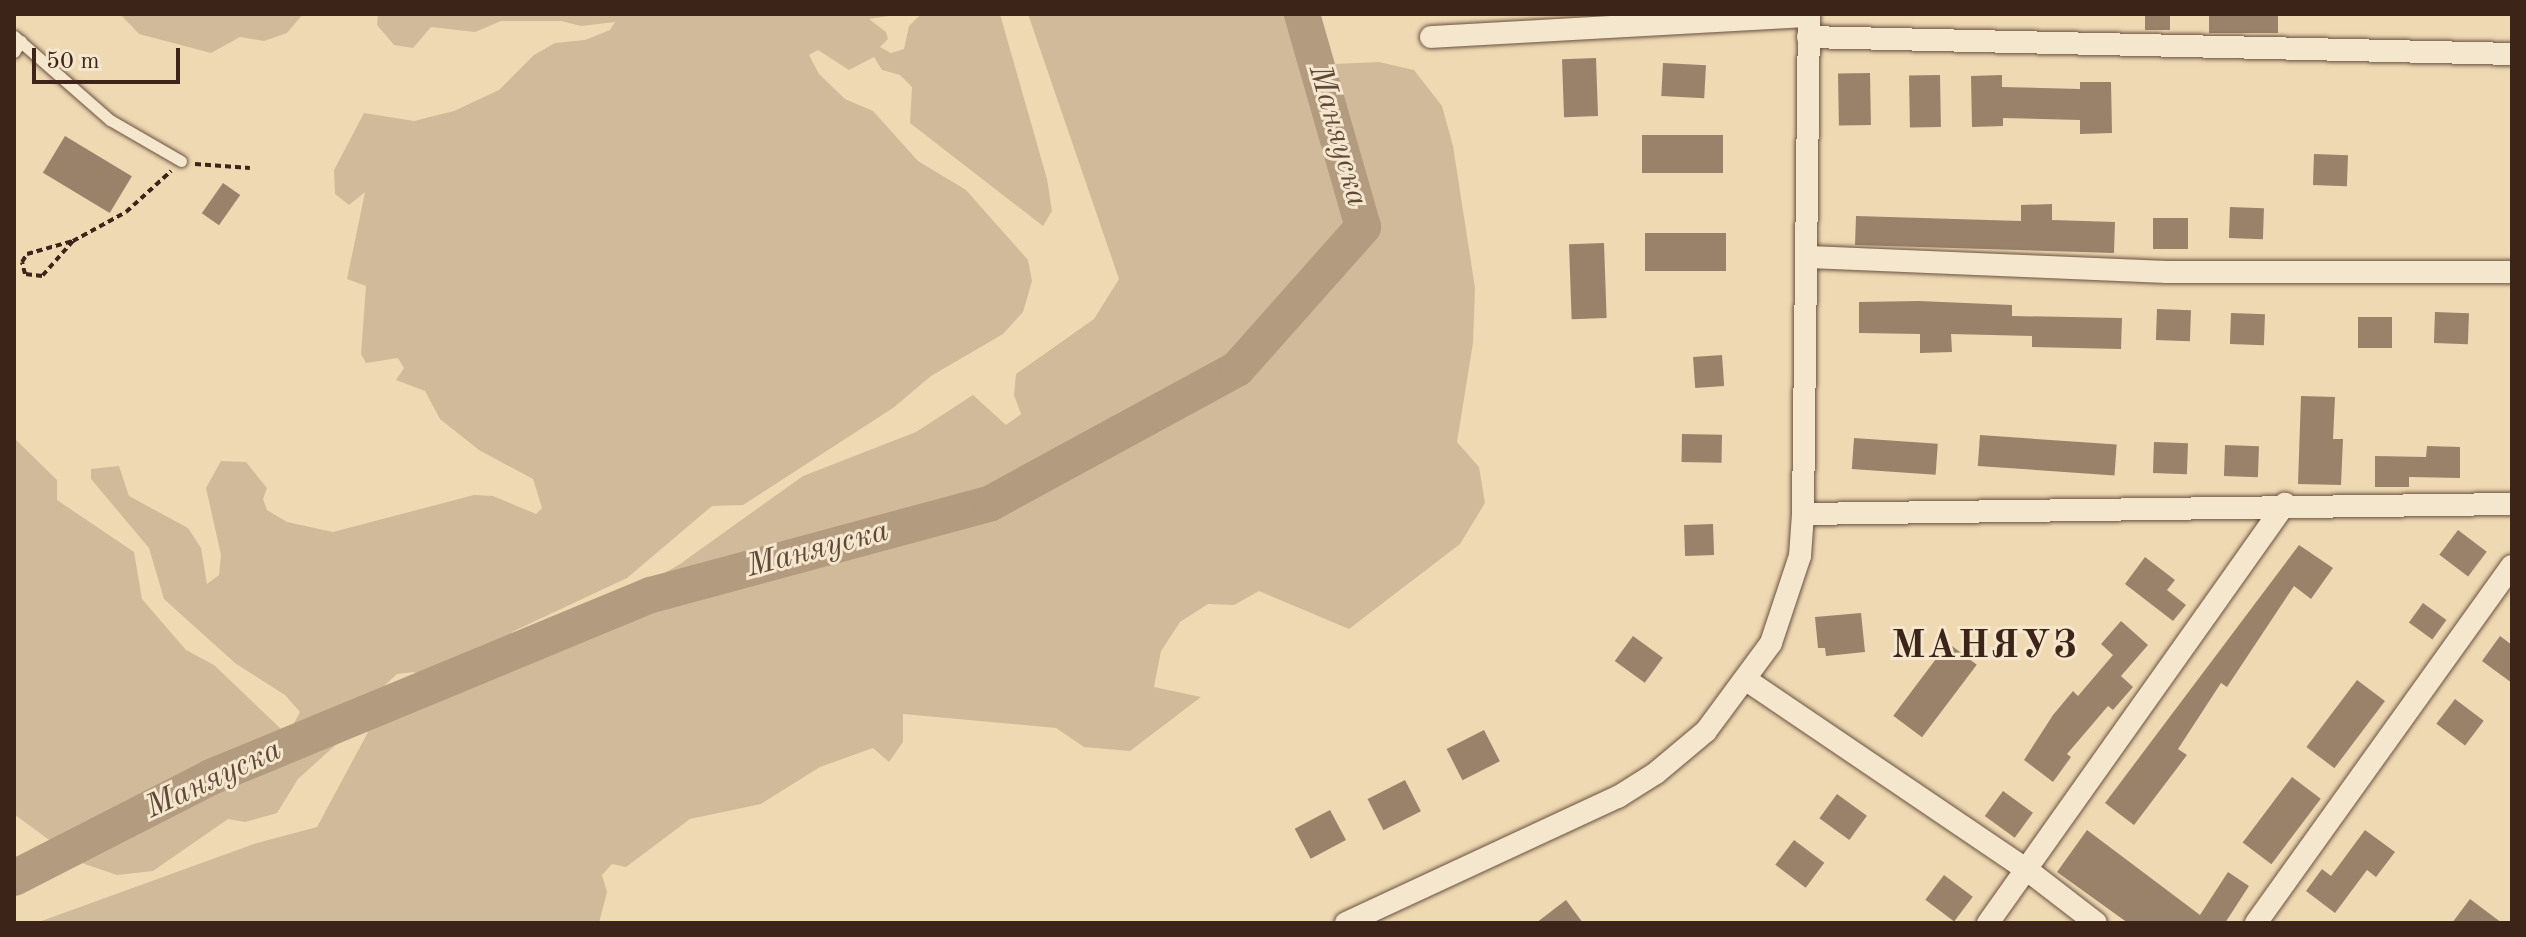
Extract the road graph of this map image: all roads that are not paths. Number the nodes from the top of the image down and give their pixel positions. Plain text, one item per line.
1 (1808, 23) edge
2 (1431, 37) dead end
3 (18, 38) edge
4 (14, 52) edge
5 (2512, 54) edge
6 (181, 161) road end
7 (1809, 257) junction
8 (2512, 272) edge
9 (2285, 504) junction
10 (2512, 504) edge
11 (1803, 514) junction
12 (2512, 566) edge
13 (1748, 681) junction
14 (2026, 869) junction
15 (1346, 923) edge
16 (1988, 923) edge
17 (2096, 923) edge
18 (2256, 923) edge

1 - 2 street
1 - 5 street
1 - 7 street
3 - 4 lane
3 - 6 lane
7 - 8 street
7 - 11 street
9 - 10 street
9 - 11 street
9 - 14 street
11 - 13 street
12 - 18 street
13 - 14 street
13 - 15 street
14 - 16 street
14 - 17 street

